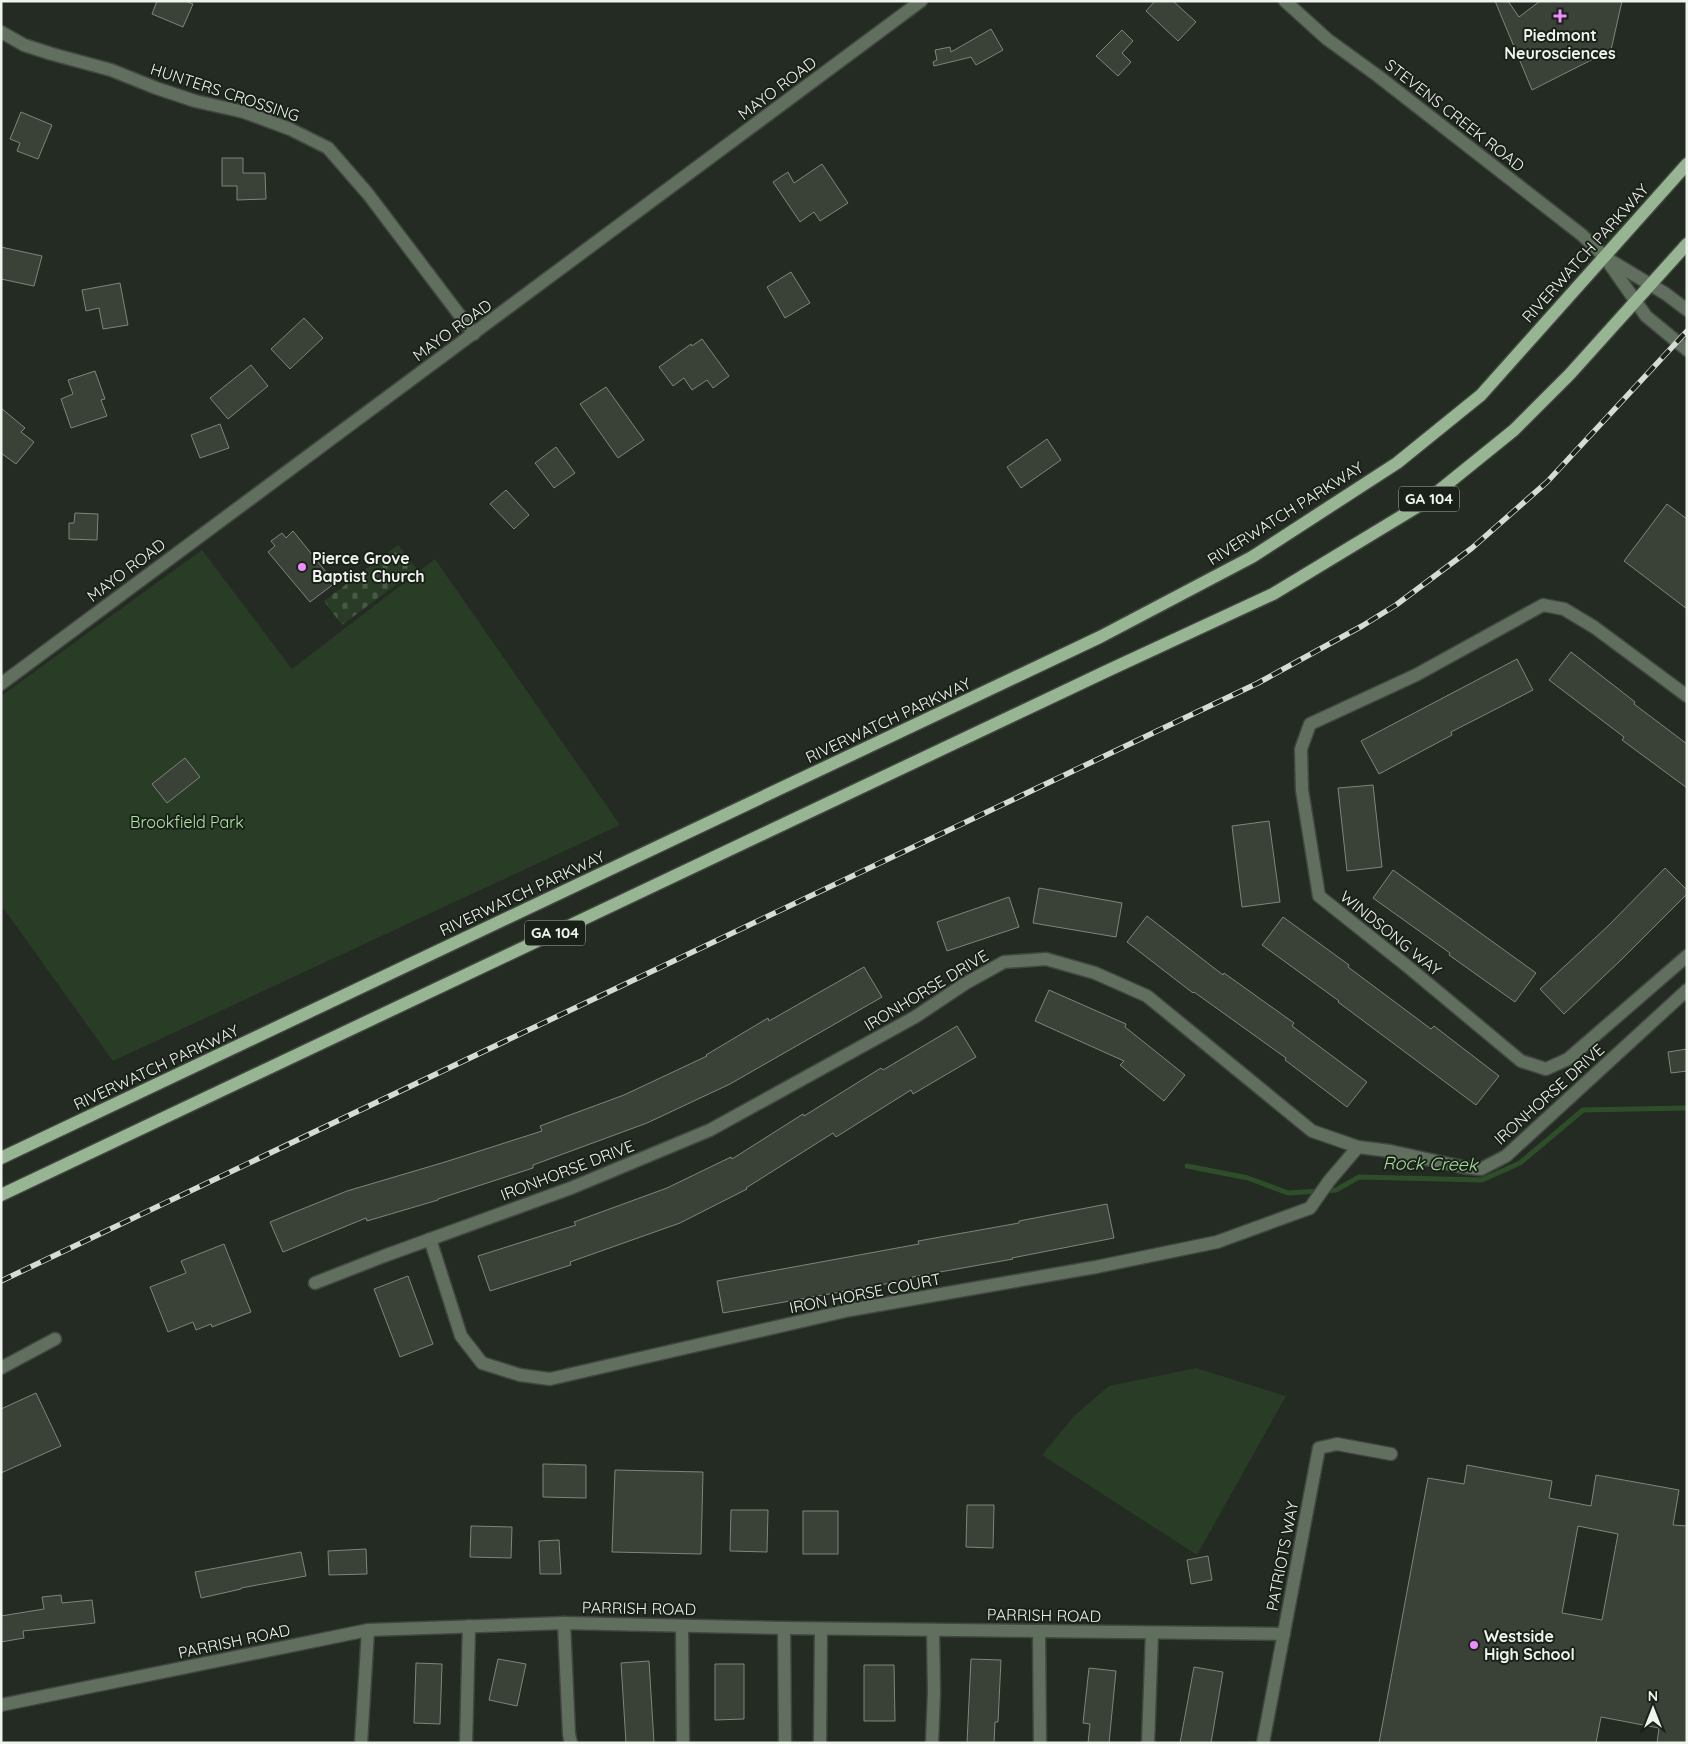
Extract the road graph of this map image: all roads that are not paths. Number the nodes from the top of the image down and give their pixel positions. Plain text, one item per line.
1 (921, 1) edge
2 (1285, 1) edge
3 (1, 32) edge
4 (1687, 164) edge
5 (1687, 244) edge
6 (1604, 256) junction
7 (1651, 285) junction
8 (1636, 301) junction
9 (1687, 310) edge
10 (474, 334) junction
11 (1687, 350) edge
12 (1, 684) edge
13 (1687, 696) edge
14 (1687, 956) edge
15 (1687, 990) edge
16 (1358, 1147) junction
17 (1, 1158) edge
18 (1, 1195) edge
19 (430, 1239) junction
20 (315, 1283) dead end
21 (55, 1339) dead end
22 (1, 1368) edge
23 (1391, 1454) dead end
24 (564, 1623) junction
25 (469, 1626) junction
26 (682, 1626) junction
27 (784, 1628) junction
28 (821, 1629) junction
29 (368, 1630) junction
30 (933, 1630) junction
31 (1039, 1631) junction
32 (1152, 1633) junction
33 (1284, 1634) junction
34 (1, 1705) edge
35 (360, 1743) edge
36 (466, 1743) edge
37 (571, 1743) edge
38 (683, 1743) edge
39 (785, 1743) edge
40 (820, 1743) edge
41 (932, 1743) edge
42 (1040, 1743) edge
43 (1148, 1743) edge
44 (1263, 1743) edge

1 - 10 street, MAYO ROAD
2 - 6 street, STEVENS CREEK ROAD
3 - 10 street, HUNTERS CROSSING
4 - 6 main road, RIVERWATCH PARKWAY / GA 104
5 - 7 main road, GA 104
6 - 7 street, STEVENS CREEK ROAD
6 - 8 street, STEVENS CREEK ROAD
6 - 17 main road, RIVERWATCH PARKWAY / GA 104
7 - 8 main road, GA 104
7 - 9 street, STEVENS CREEK ROAD
8 - 11 street, STEVENS CREEK ROAD
8 - 18 main road, GA 104
10 - 12 street, MAYO ROAD
13 - 14 street, WINDSONG WAY
15 - 16 street, IRONHORSE DRIVE
16 - 19 street, IRONHORSE DRIVE
16 - 19 street, IRON HORSE COURT
19 - 20 street, IRONHORSE DRIVE
21 - 22 street
23 - 33 street, PATRIOTS WAY
24 - 25 street, PARRISH ROAD
24 - 26 street, PARRISH ROAD
24 - 37 street
25 - 29 street, PARRISH ROAD
25 - 36 street
26 - 27 street, PARRISH ROAD
26 - 38 street
27 - 28 street, PARRISH ROAD
27 - 39 street
28 - 30 street, PARRISH ROAD
28 - 40 street
29 - 34 street, PARRISH ROAD
29 - 35 street
30 - 31 street, PARRISH ROAD
30 - 41 street
31 - 32 street, PARRISH ROAD
31 - 42 street
32 - 33 street, PARRISH ROAD
32 - 43 street
33 - 44 street, PATRIOTS WAY

